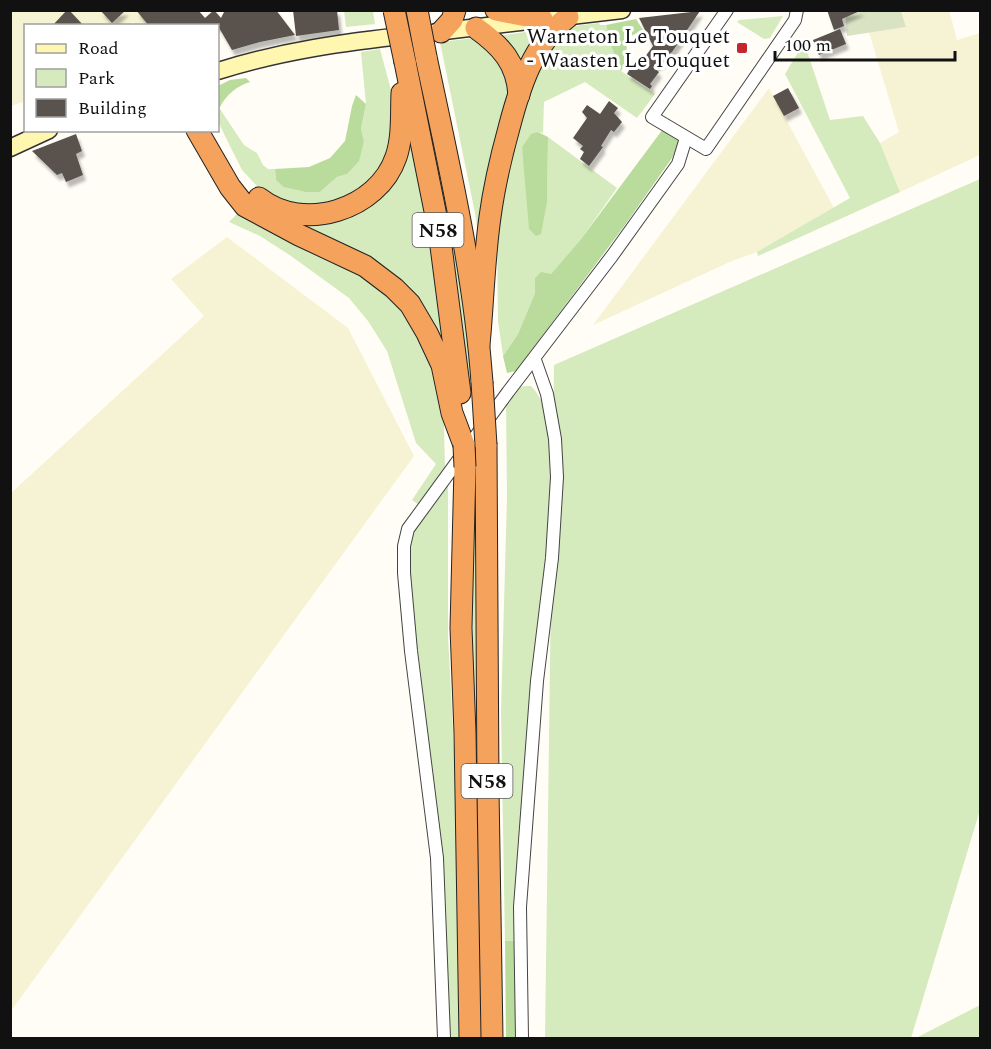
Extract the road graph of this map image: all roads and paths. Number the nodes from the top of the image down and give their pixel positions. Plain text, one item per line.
1 (394, 10) edge
2 (417, 10) edge
3 (455, 10) edge
4 (496, 10) edge
5 (621, 10) edge
6 (727, 10) edge
7 (797, 10) edge
8 (568, 17) junction
9 (542, 19) junction
10 (476, 28) junction
11 (441, 32) junction
12 (405, 62) junction
13 (219, 71) edge
14 (519, 95) junction
15 (46, 132) edge
16 (198, 132) edge
17 (213, 132) edge
18 (686, 138) junction
19 (10, 148) edge
20 (479, 345) junction
21 (535, 360) junction
22 (456, 406) junction
23 (444, 1038) edge
24 (470, 1038) edge
25 (492, 1038) edge
26 (522, 1038) edge

1 - 12 highway, N58, bridge
2 - 20 highway, N58, bridge
3 - 11 highway
4 - 9 highway
5 - 8 main road
6 - 18 street
7 - 18 street
8 - 9 main road
8 - 14 highway
9 - 10 main road
10 - 11 main road
10 - 14 highway
11 - 13 main road
12 - 17 highway
12 - 22 highway, N58
14 - 20 highway
15 - 19 main road
16 - 22 highway
18 - 21 street
20 - 25 highway, N58, bridge
21 - 23 street
21 - 26 street
22 - 24 highway, N58, bridge

